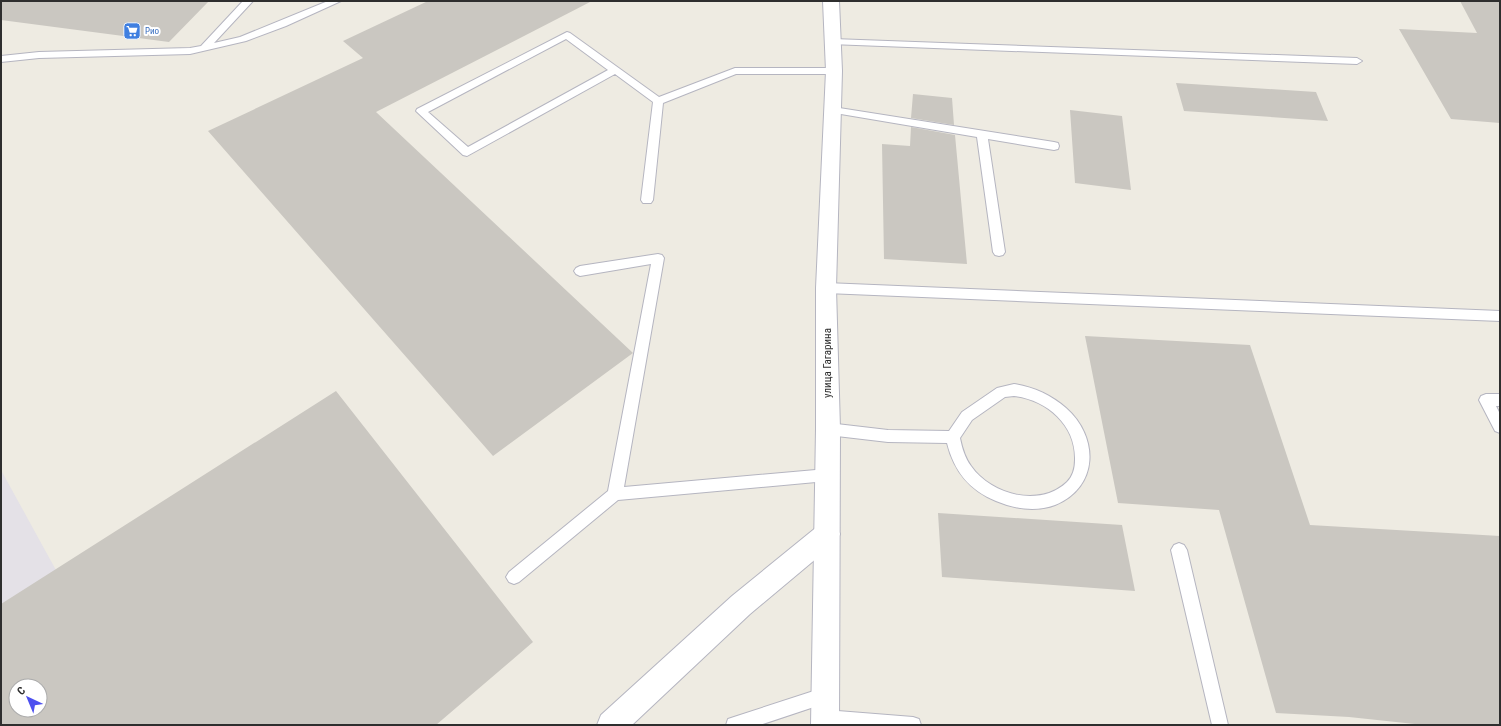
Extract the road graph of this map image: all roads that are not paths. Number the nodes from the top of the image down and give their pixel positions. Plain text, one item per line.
1 (248, 1) edge
2 (336, 1) edge
3 (831, 1) edge
4 (833, 42) junction
5 (205, 47) junction
6 (1, 59) edge
7 (1357, 61) dead end
8 (615, 70) junction
9 (834, 71) junction
10 (658, 101) junction
11 (833, 110) junction
12 (982, 134) junction
13 (1054, 146) dead end
14 (647, 200) dead end
15 (999, 252) dead end
16 (580, 270) dead end
17 (826, 288) junction
18 (1500, 316) edge
19 (1500, 400) edge
20 (1500, 427) edge
21 (828, 429) junction
22 (953, 438) junction
23 (827, 475) junction
24 (615, 494) junction
25 (827, 534) junction
26 (1179, 550) dead end
27 (514, 577) dead end
28 (825, 713) edge
29 (611, 725) edge
30 (734, 725) edge
31 (913, 725) edge
32 (1220, 725) edge

1 - 5 lane
2 - 5 lane
3 - 4 street, улица Гагарина
4 - 7 lane
4 - 9 street, улица Гагарина
5 - 6 lane
8 - 8 lane
8 - 10 lane
9 - 10 lane
9 - 11 street, улица Гагарина
10 - 14 lane
11 - 12 lane
11 - 17 street, улица Гагарина
12 - 13 lane
12 - 15 lane
16 - 24 lane
17 - 18 lane
17 - 21 street, улица Гагарина
19 - 20 lane
21 - 22 lane
21 - 23 street, улица Гагарина
22 - 22 lane
23 - 24 lane
23 - 25 street, улица Гагарина
24 - 27 lane
25 - 28 street, улица Гагарина
25 - 29 street
26 - 32 lane
28 - 30 lane
28 - 31 lane

